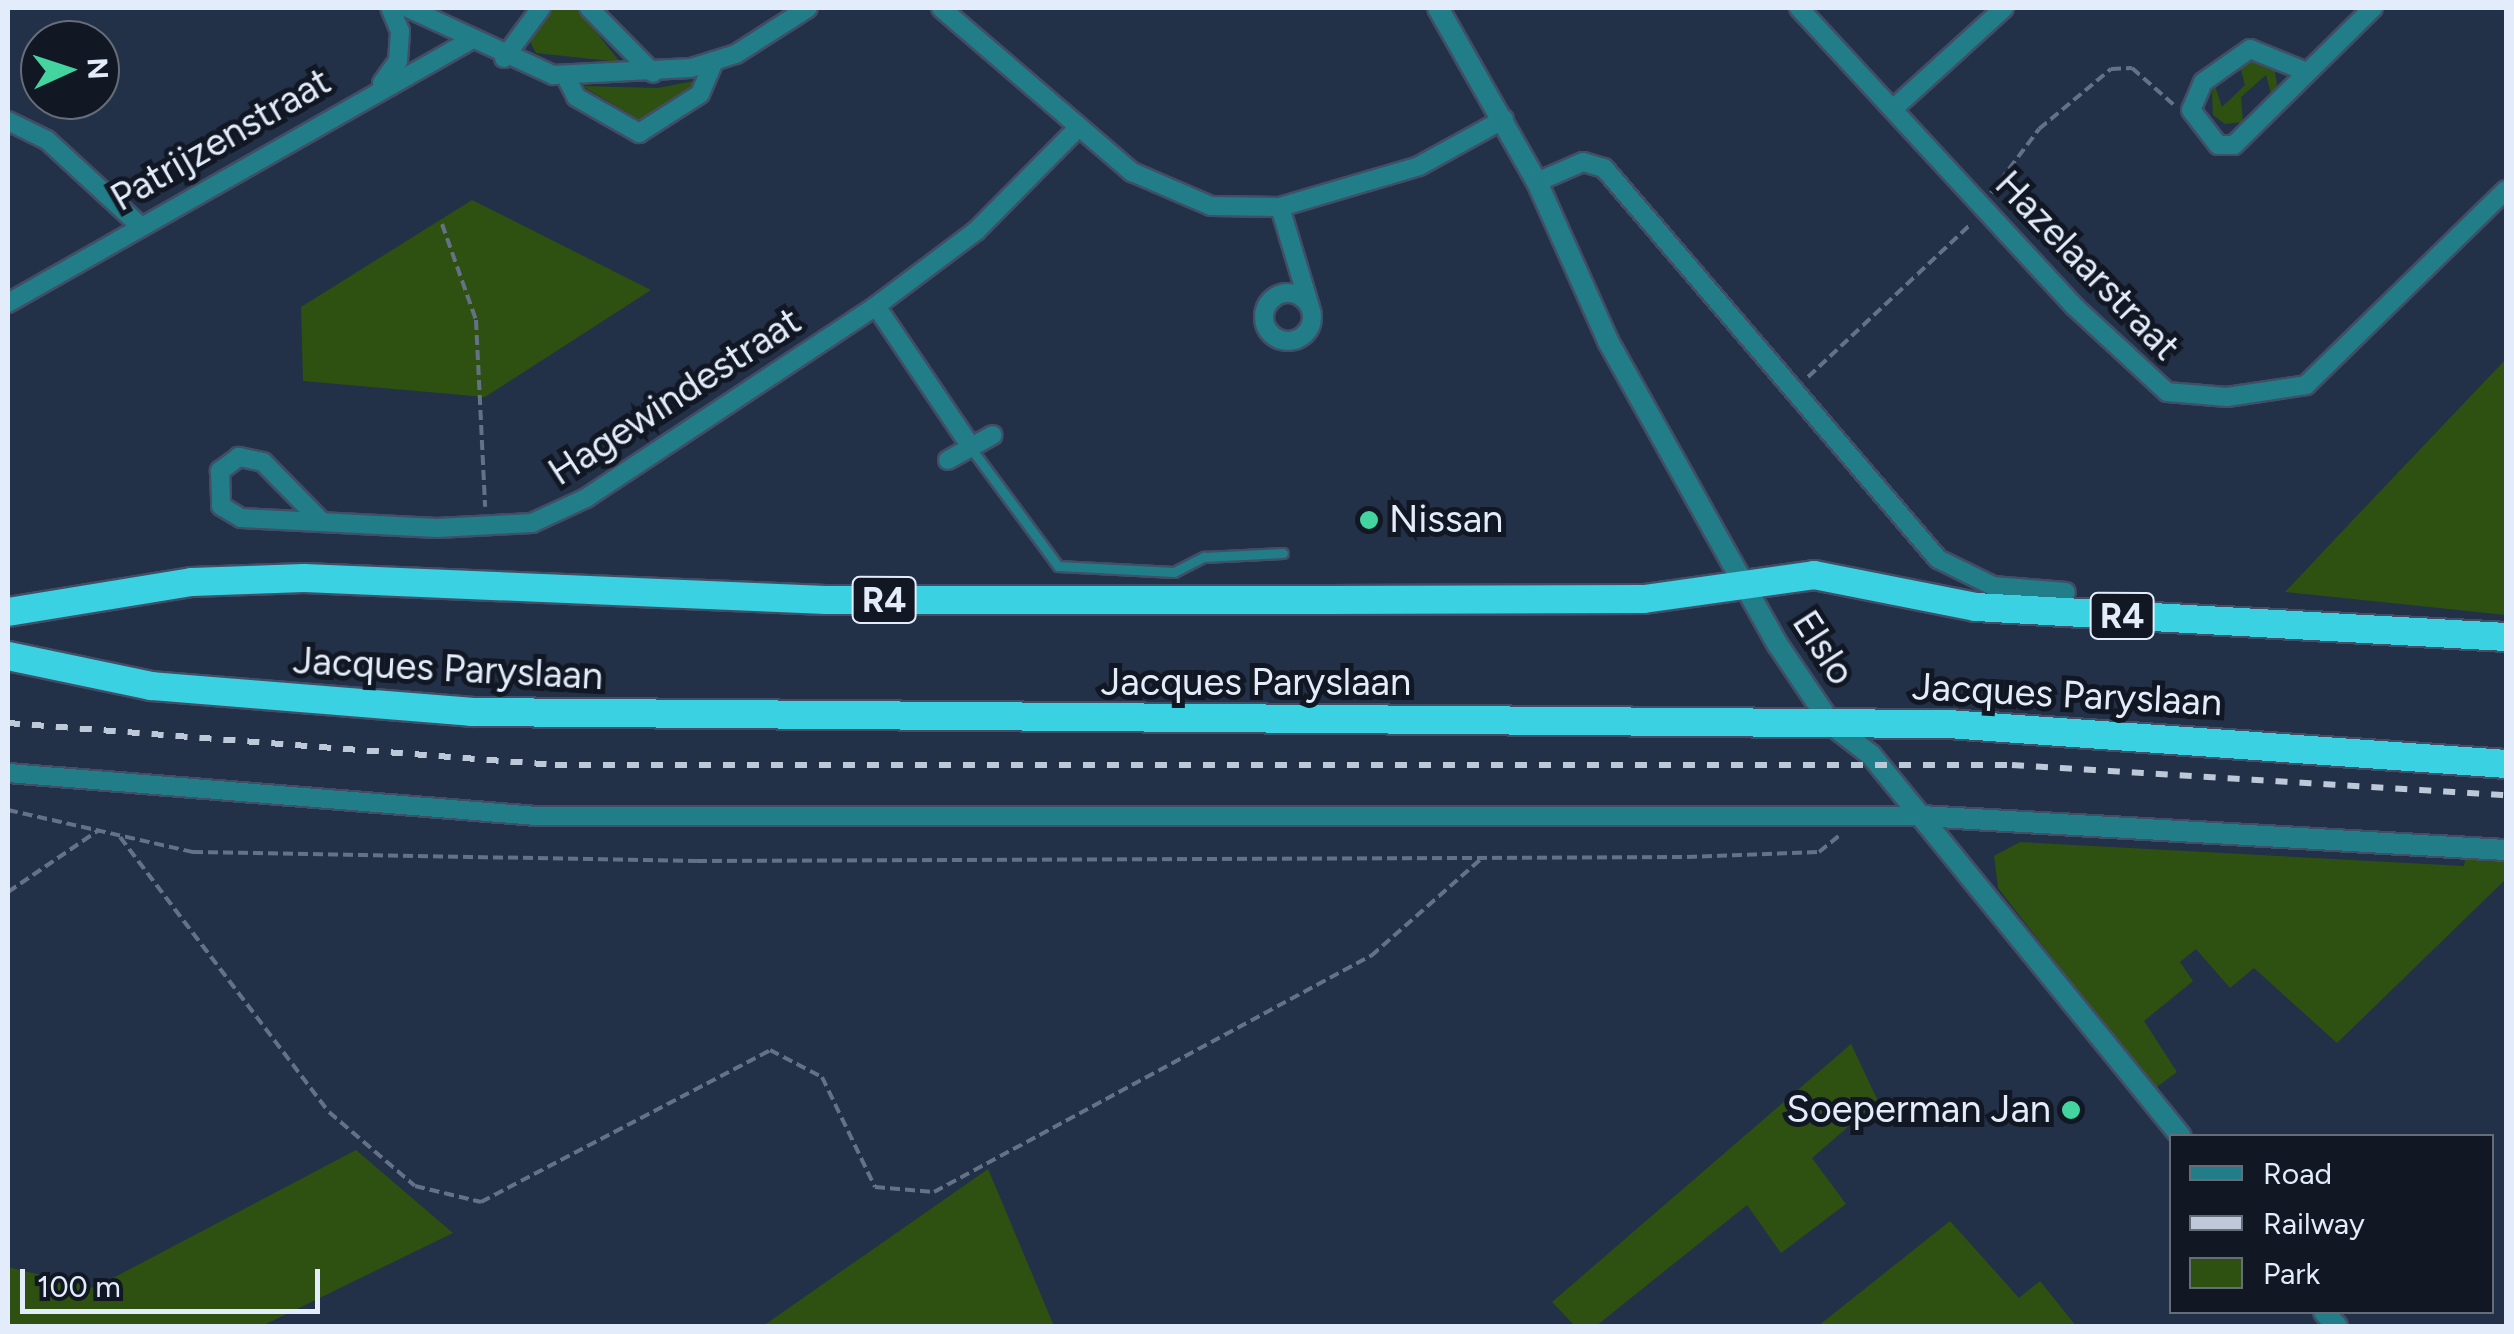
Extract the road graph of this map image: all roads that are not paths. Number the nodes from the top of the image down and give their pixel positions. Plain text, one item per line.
1 (390, 8) edge
2 (408, 8) edge
3 (541, 8) edge
4 (589, 8) edge
5 (808, 8) edge
6 (940, 8) edge
7 (1438, 8) edge
8 (1799, 8) edge
9 (2004, 8) edge
10 (2373, 8) edge
11 (471, 40) junction
12 (504, 58) junction
13 (714, 61) junction
14 (2307, 72) junction
15 (653, 74) junction
16 (565, 75) junction
17 (365, 96) junction
18 (1893, 109) junction
19 (1504, 119) junction
20 (8, 122) edge
21 (1078, 128) junction
22 (1537, 182) junction
23 (2506, 190) edge
24 (1280, 207) junction
25 (137, 224) junction
26 (8, 303) edge
27 (876, 306) junction
28 (1310, 310) dead end
29 (993, 435) dead end
30 (968, 444) junction
31 (948, 460) dead end
32 (322, 522) junction
33 (1282, 553) dead end
34 (1741, 579) junction
35 (2066, 592) dead end
36 (14, 609) edge
37 (2506, 637) edge
38 (8, 656) edge
39 (1832, 726) junction
40 (2506, 764) edge
41 (8, 773) edge
42 (1921, 816) junction
43 (2506, 850) edge
44 (2179, 1134) edge

1 - 17 street
2 - 11 street
3 - 12 street
4 - 15 street
5 - 13 street
6 - 21 street
7 - 19 street, Elslo
8 - 18 street, Hazelaarstraat
9 - 18 street
10 - 14 street
11 - 12 street
11 - 17 street, Patrijzenstraat
12 - 16 street
13 - 15 street
13 - 16 street
14 - 14 street
15 - 16 street
17 - 25 street, Patrijzenstraat
18 - 23 street, Hazelaarstraat
19 - 22 street, Elslo
19 - 24 street
20 - 25 street
21 - 24 street
21 - 27 street, Hagewindestraat
22 - 34 street, Elslo
22 - 35 street
24 - 28 street
25 - 26 street, Patrijzenstraat
27 - 30 street
27 - 32 street, Hagewindestraat
29 - 30 street
30 - 31 street
30 - 33 lane
32 - 32 street, Hagewindestraat
34 - 36 highway, R4
34 - 37 highway, R4
34 - 39 street, Elslo
38 - 39 highway, Jacques Paryslaan
39 - 40 highway, Jacques Paryslaan
39 - 42 street, Elslo
41 - 42 street
42 - 43 street
42 - 44 street, Elslo

